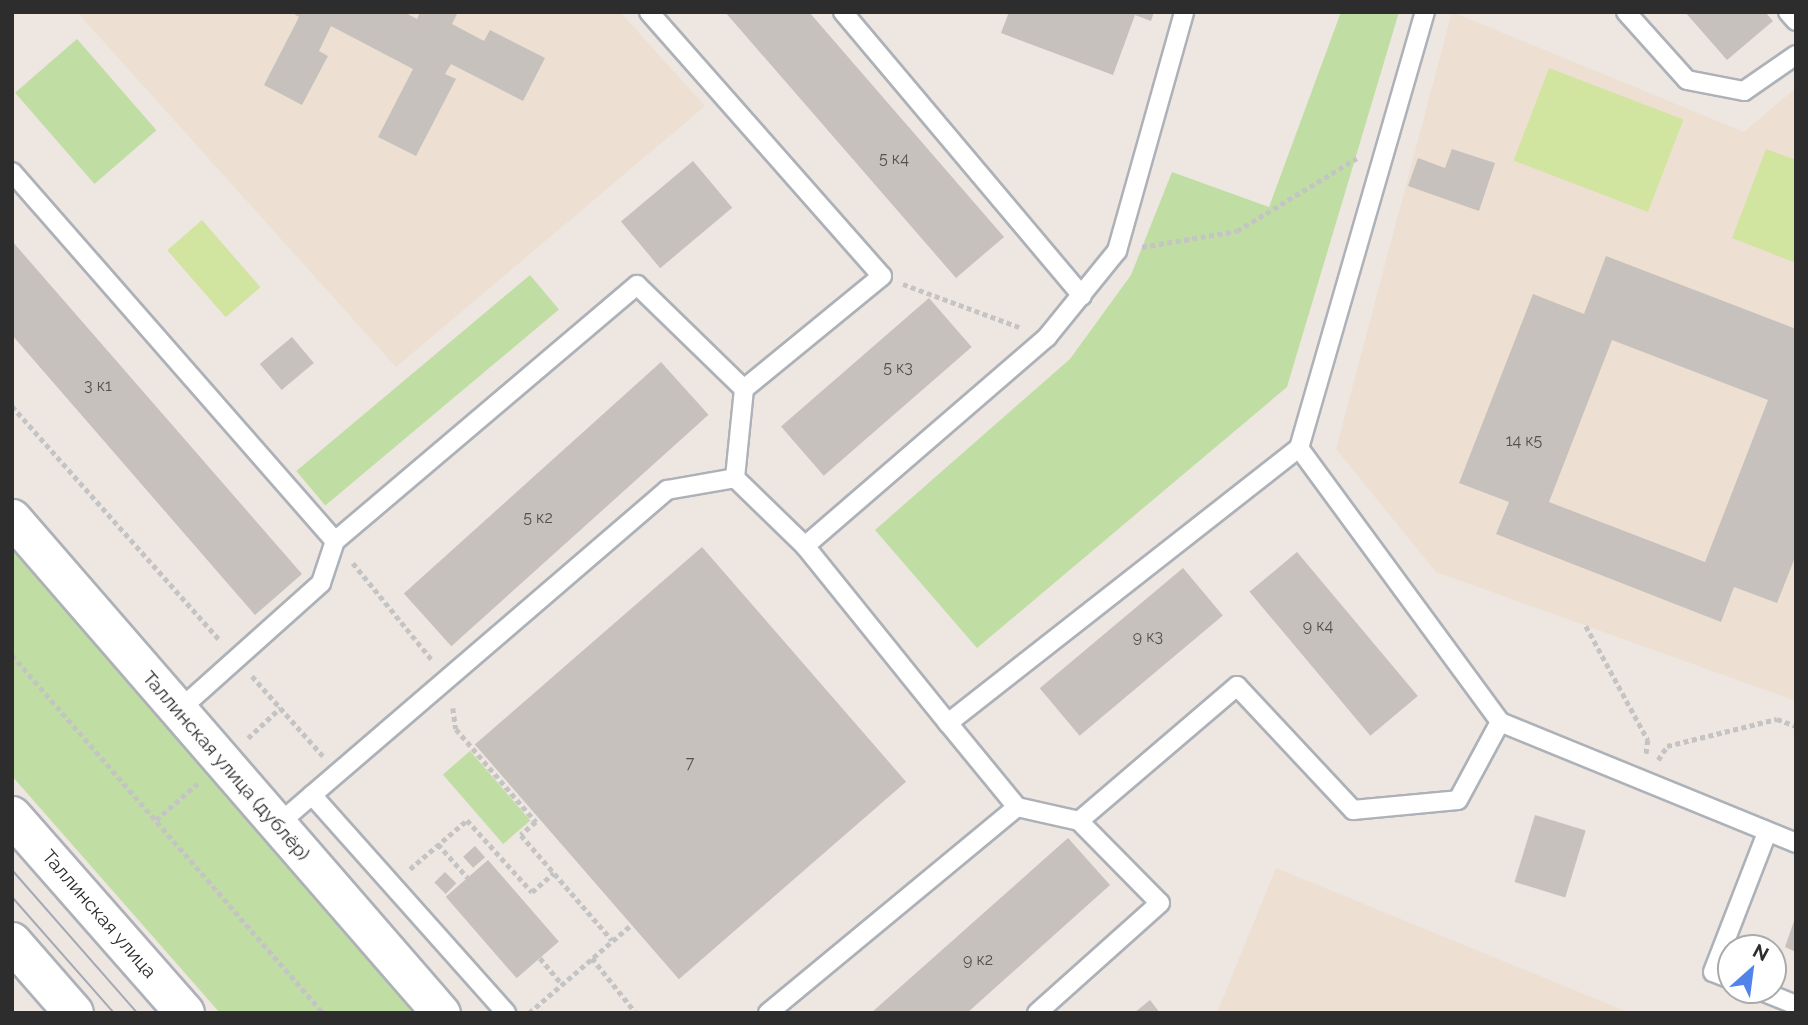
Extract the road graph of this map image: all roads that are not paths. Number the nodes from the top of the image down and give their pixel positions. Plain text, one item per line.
1 (649, 12) edge
2 (844, 12) edge
3 (1184, 12) edge
4 (1425, 12) edge
5 (1626, 12) edge
6 (1788, 12) edge
7 (1796, 21) edge
8 (1796, 55) edge
9 (12, 172) edge
10 (1082, 296) junction
11 (744, 389) junction
12 (1298, 448) junction
13 (735, 478) junction
14 (12, 518) edge
15 (335, 541) junction
16 (805, 546) junction
17 (178, 711) junction
18 (1500, 722) junction
19 (948, 723) junction
20 (312, 795) junction
21 (1017, 807) junction
22 (12, 816) edge
23 (1079, 821) junction
24 (276, 826) junction
25 (1767, 833) junction
26 (1796, 843) edge
27 (1728, 934) edge
28 (12, 942) edge
29 (74, 1013) edge
30 (185, 1013) edge
31 (441, 1013) edge
32 (506, 1013) edge
33 (768, 1013) edge
34 (1038, 1013) edge

1 - 11 lane
2 - 10 lane
3 - 10 lane
4 - 12 lane
5 - 8 lane
6 - 7 lane
9 - 15 lane
10 - 16 lane
11 - 13 lane
11 - 15 lane
12 - 18 lane
12 - 19 lane
13 - 16 lane
13 - 20 lane
14 - 17 street, Таллинская улица (дублёр)
15 - 17 lane
16 - 19 lane
17 - 24 street, Таллинская улица (дублёр)
18 - 23 lane
18 - 25 lane
19 - 21 lane
20 - 24 lane
20 - 32 lane
21 - 23 lane
21 - 33 lane
22 - 30 main road, Таллинская улица
23 - 34 lane
24 - 31 street, Таллинская улица (дублёр)
25 - 26 lane
25 - 27 lane
28 - 29 main road

